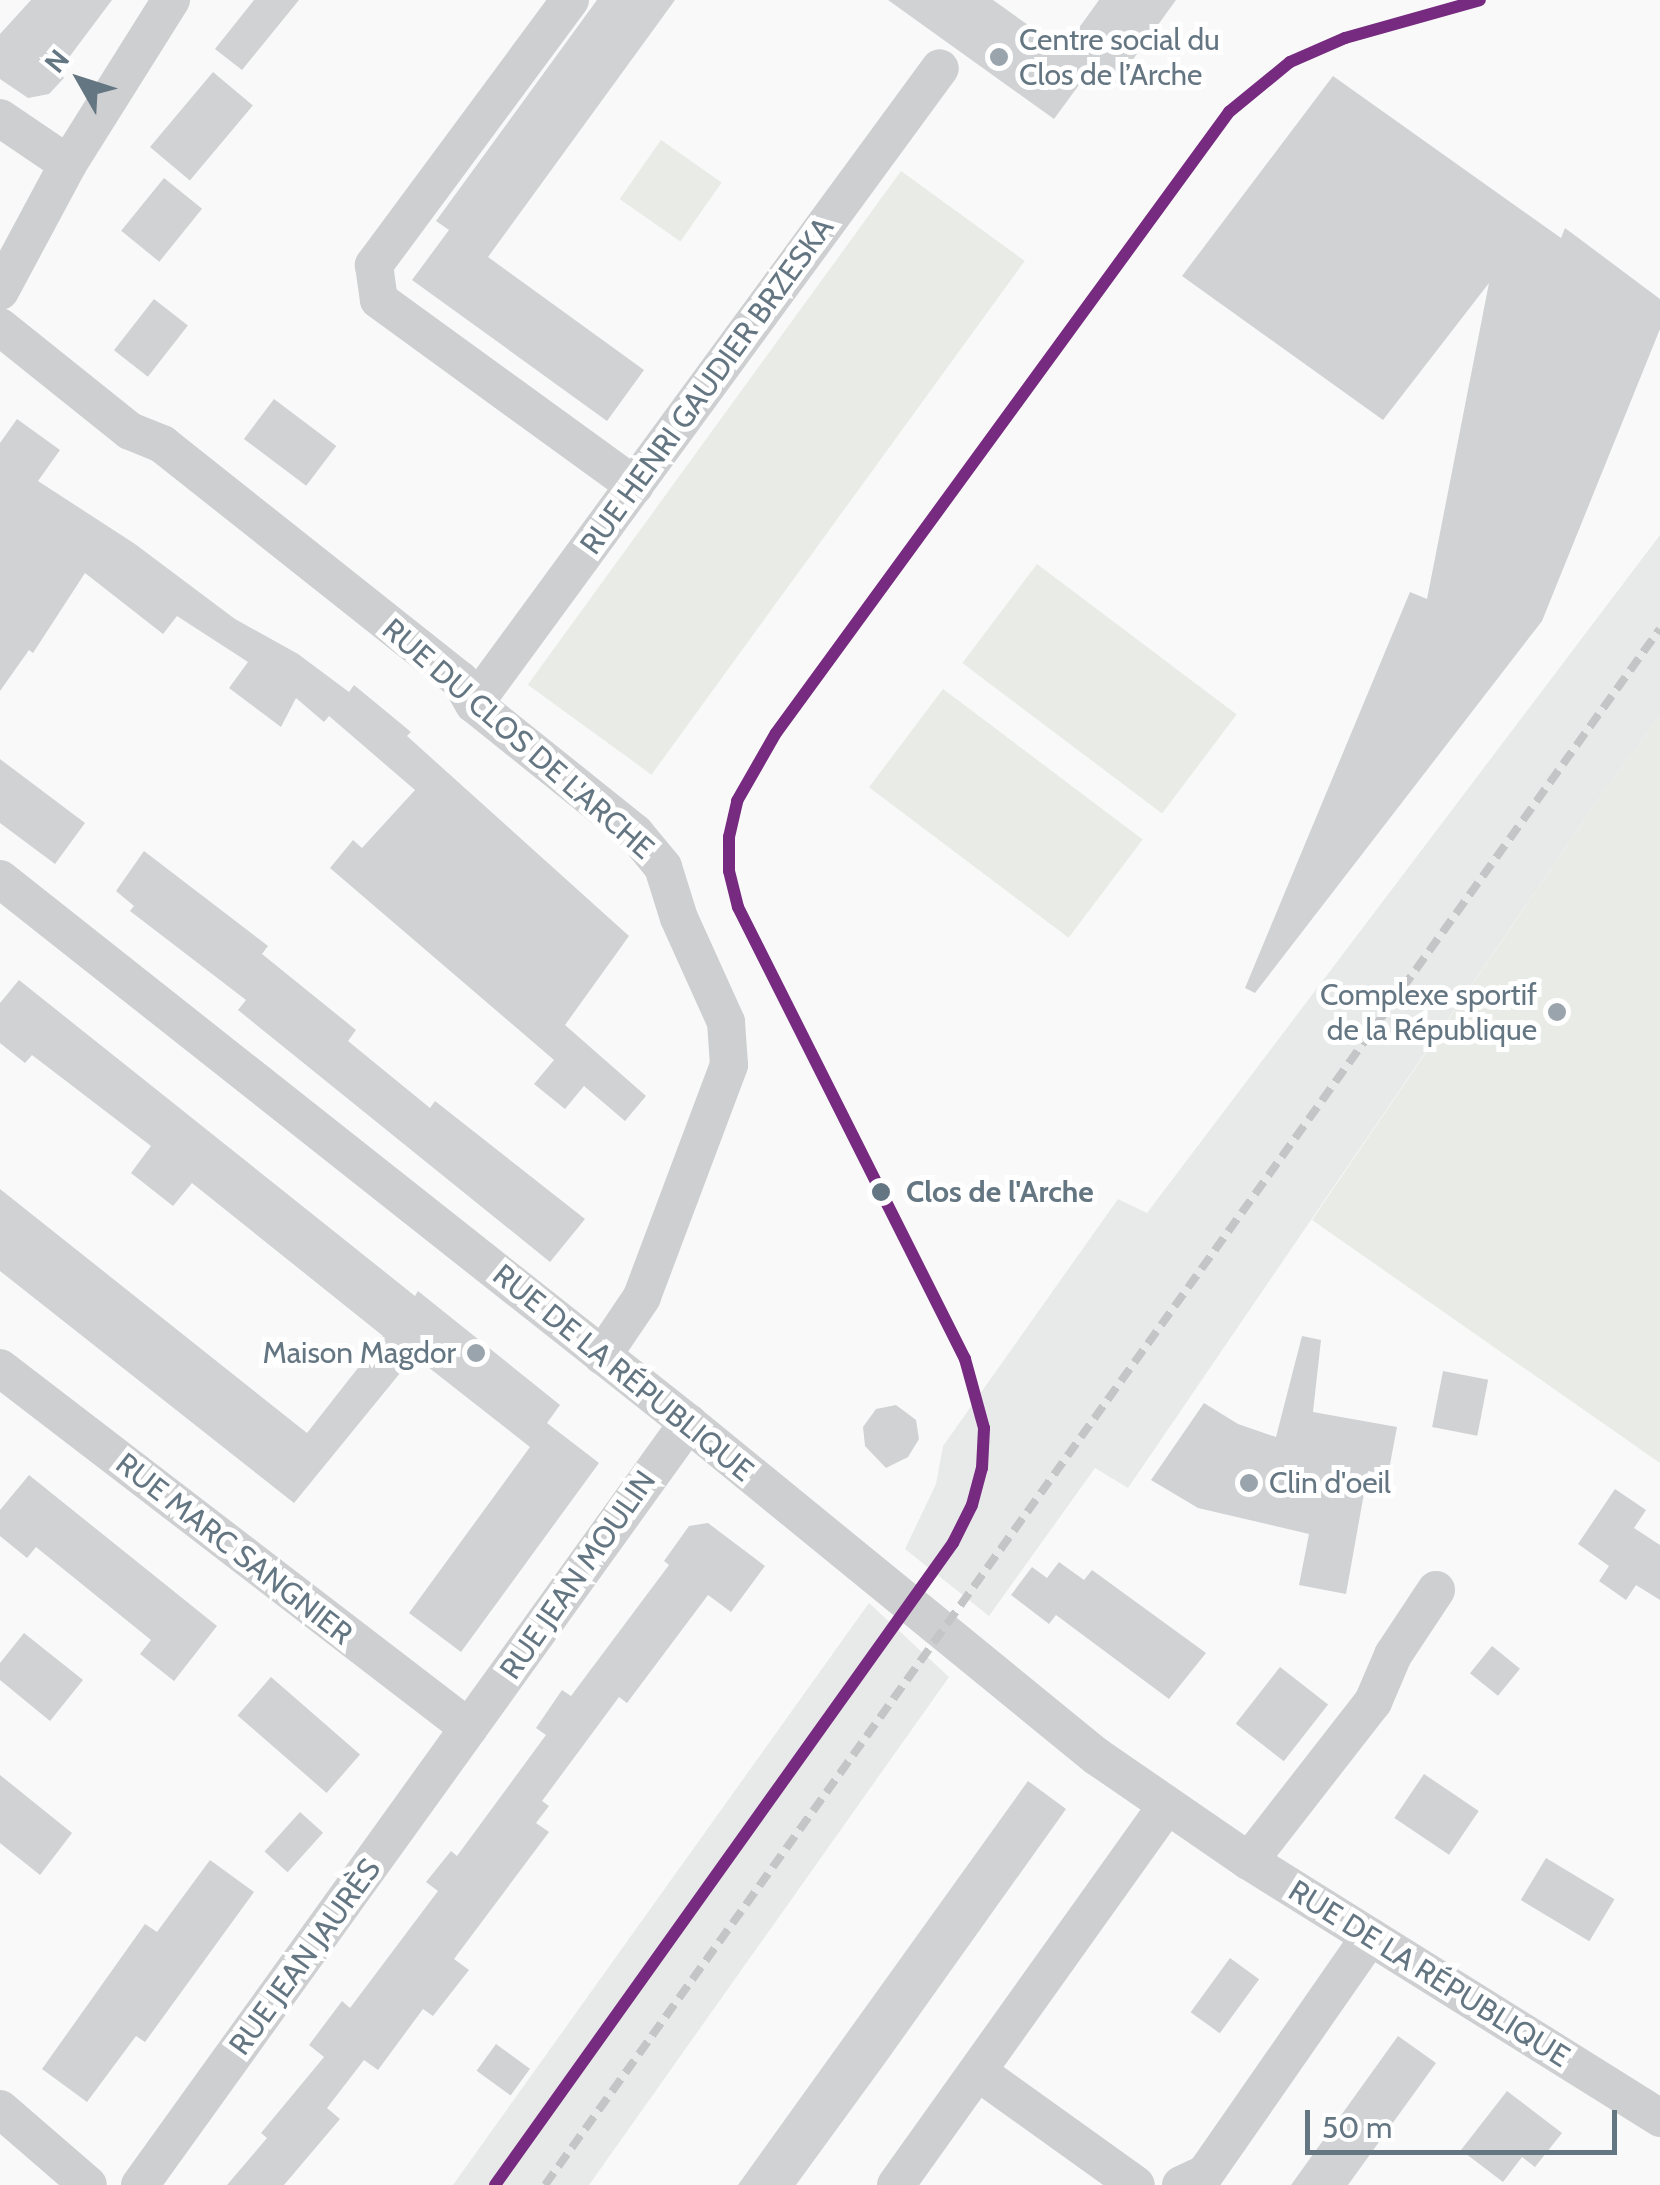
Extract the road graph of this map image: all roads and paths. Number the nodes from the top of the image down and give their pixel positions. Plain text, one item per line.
1 (171, 0) edge
2 (570, 0) edge
3 (940, 68) dead end
4 (0, 118) edge
5 (68, 164) junction
6 (0, 291) edge
7 (0, 327) edge
8 (635, 486) junction
9 (474, 704) junction
10 (0, 878) edge
11 (602, 1356) junction
12 (0, 1368) edge
13 (688, 1423) junction
14 (1436, 1590) dead end
15 (469, 1728) junction
16 (1166, 1808) junction
17 (1249, 1862) junction
18 (1370, 1937) junction
19 (978, 2072) junction
20 (0, 2108) edge
21 (1660, 2118) edge
22 (88, 2185) edge
23 (140, 2185) edge
24 (896, 2185) edge
25 (1136, 2185) edge
26 (1182, 2185) edge

1 - 5 street
2 - 8 street
3 - 8 street, RUE HENRI GAUDIER BRZESKA
4 - 5 street
5 - 6 street
7 - 9 street, RUE DU CLOS DE L'ARCHE
8 - 9 street, RUE HENRI GAUDIER BRZESKA
9 - 11 street, RUE DU CLOS DE L'ARCHE
10 - 11 street, RUE DE LA RÉPUBLIQUE
11 - 13 street, RUE DE LA RÉPUBLIQUE
12 - 15 street, RUE MARC SANGNIER
13 - 15 street, RUE JEAN MOULIN
13 - 16 street, RUE DE LA RÉPUBLIQUE
14 - 17 street
15 - 23 street, RUE JEAN JAURÈS
16 - 17 street, RUE DE LA RÉPUBLIQUE
16 - 19 street
17 - 18 street, RUE DE LA RÉPUBLIQUE
18 - 21 street, RUE DE LA RÉPUBLIQUE
18 - 26 street
19 - 24 street
19 - 25 street
20 - 22 street

